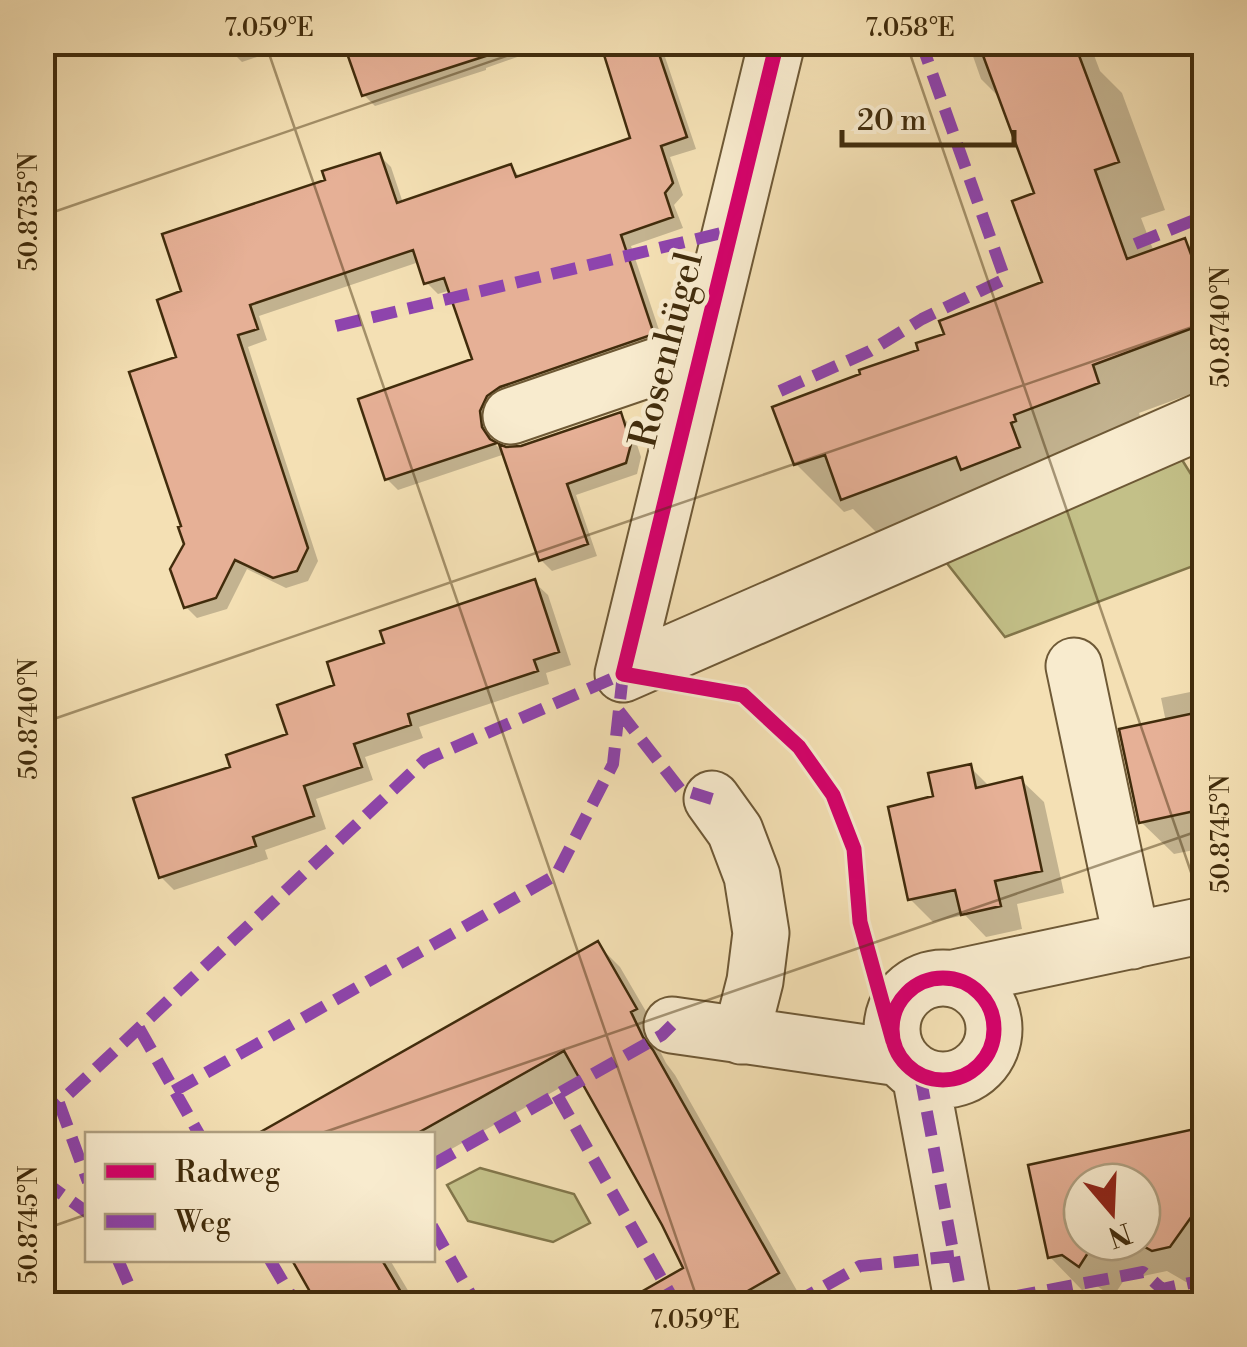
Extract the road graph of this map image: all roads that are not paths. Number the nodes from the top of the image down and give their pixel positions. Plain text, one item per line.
1 (777, 42) edge
2 (701, 352) junction
3 (511, 416) dead end
4 (1204, 420) edge
5 (1074, 666) dead end
6 (712, 798) dead end
7 (1204, 925) edge
8 (1132, 940) junction
9 (954, 978) junction
10 (672, 1025) dead end
11 (741, 1036) junction
12 (910, 1066) junction
13 (962, 1304) edge

1 - 2 street, Rosenhügel
2 - 3 street
2 - 4 street, Rosenhügel
5 - 8 street
6 - 11 street
7 - 8 street
8 - 9 street
9 - 12 street
9 - 12 street
10 - 11 street
11 - 12 street
12 - 13 street

